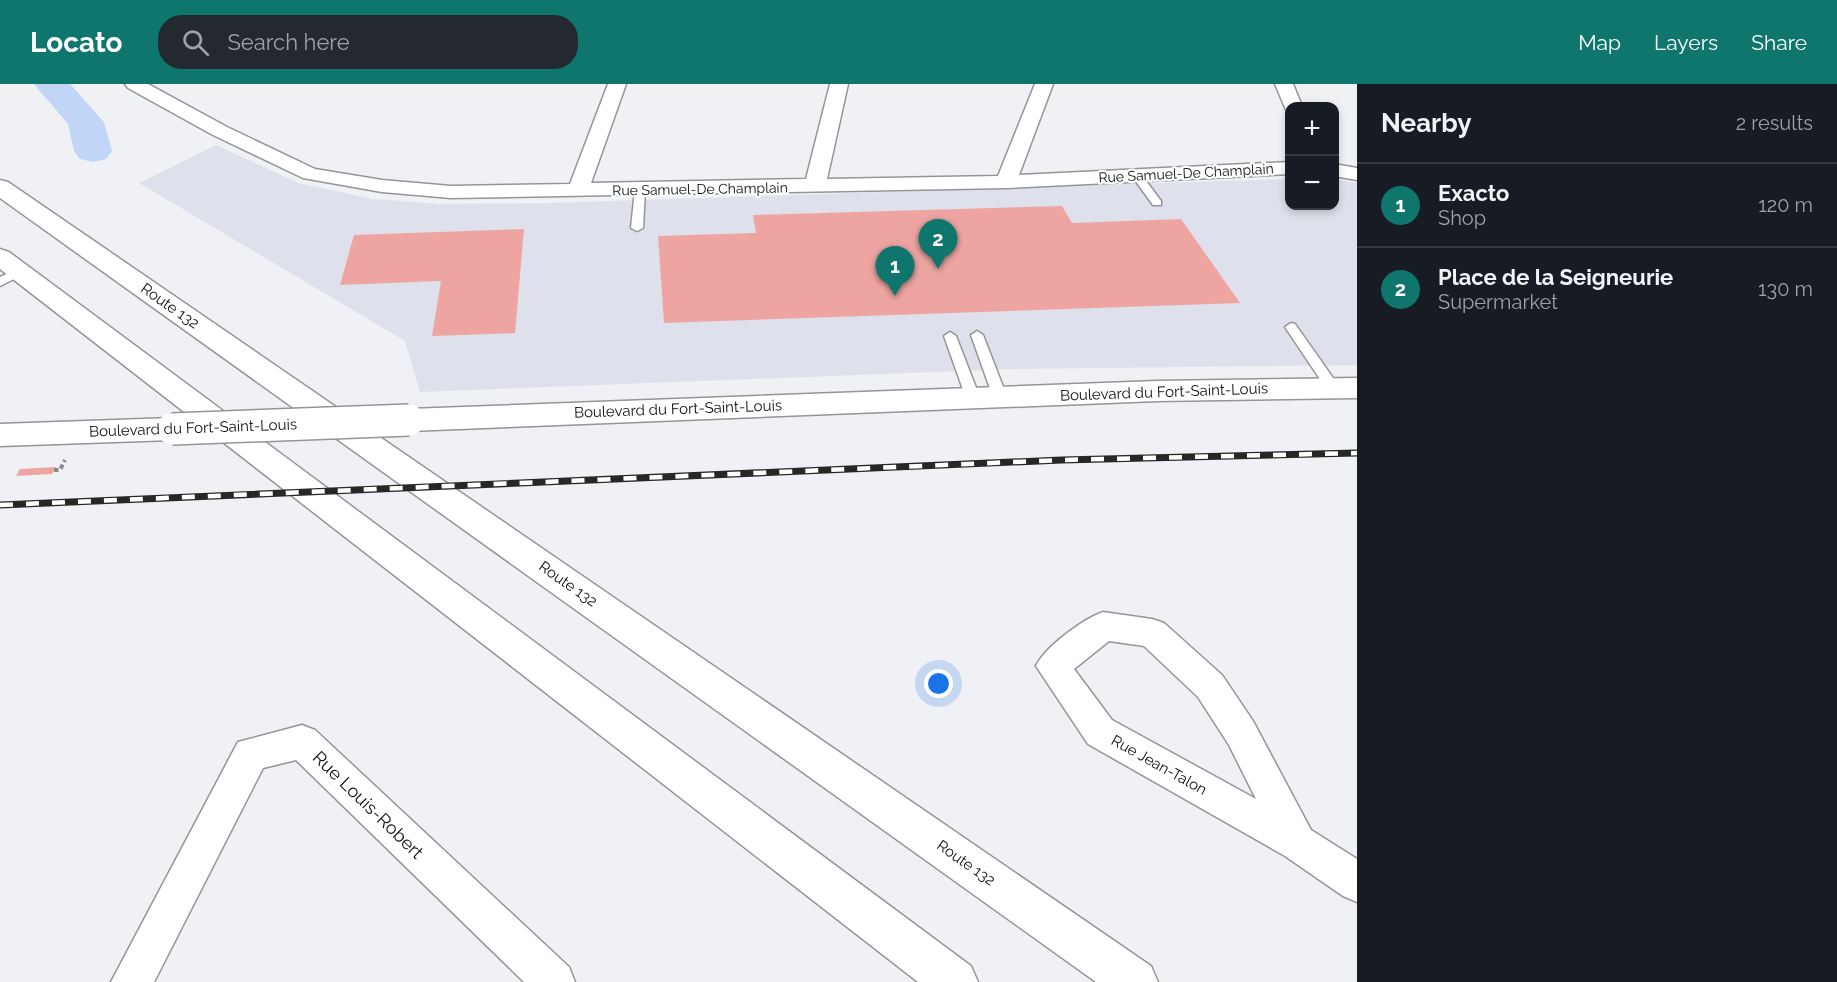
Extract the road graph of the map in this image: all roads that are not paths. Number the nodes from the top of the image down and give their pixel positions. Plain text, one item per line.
1 (134, 84) edge
2 (617, 84) edge
3 (839, 84) edge
4 (1044, 84) edge
5 (1284, 84) edge
6 (1291, 102) edge
7 (1285, 168) edge
8 (1339, 171) edge
9 (1357, 174) edge
10 (1137, 176) junction
11 (1006, 182) junction
12 (0, 187) edge
13 (815, 187) junction
14 (578, 190) junction
15 (640, 190) junction
16 (1157, 203) dead end
17 (637, 228) dead end
18 (7, 271) edge
19 (1291, 327) dead end
20 (977, 335) dead end
21 (950, 336) dead end
22 (1345, 388) edge
23 (986, 398) junction
24 (0, 435) edge
25 (1298, 843) junction
26 (1357, 882) edge
27 (847, 900) junction
28 (132, 982) edge
29 (554, 982) edge
30 (932, 982) edge
31 (955, 982) edge
32 (1136, 982) edge

1 - 14 street, Rue Samuel-De Champlain
2 - 14 street
3 - 13 street
4 - 11 street
5 - 6 street
7 - 10 street, Rue Samuel-De Champlain
8 - 9 street
10 - 11 street, Rue Samuel-De Champlain
10 - 16 lane
11 - 13 street, Rue Samuel-De Champlain
12 - 32 main road, Route 132
13 - 15 street, Rue Samuel-De Champlain
14 - 15 street, Rue Samuel-De Champlain
15 - 17 lane
18 - 27 main road
19 - 22 lane
20 - 23 lane
21 - 23 lane
22 - 23 main road, Boulevard du Fort-Saint-Louis
23 - 24 main road, Boulevard du Fort-Saint-Louis, bridge
25 - 25 street, Rue Jean-Talon
25 - 26 street, Rue Jean-Talon
27 - 30 main road
27 - 31 main road
28 - 29 street, Rue Louis-Robert

